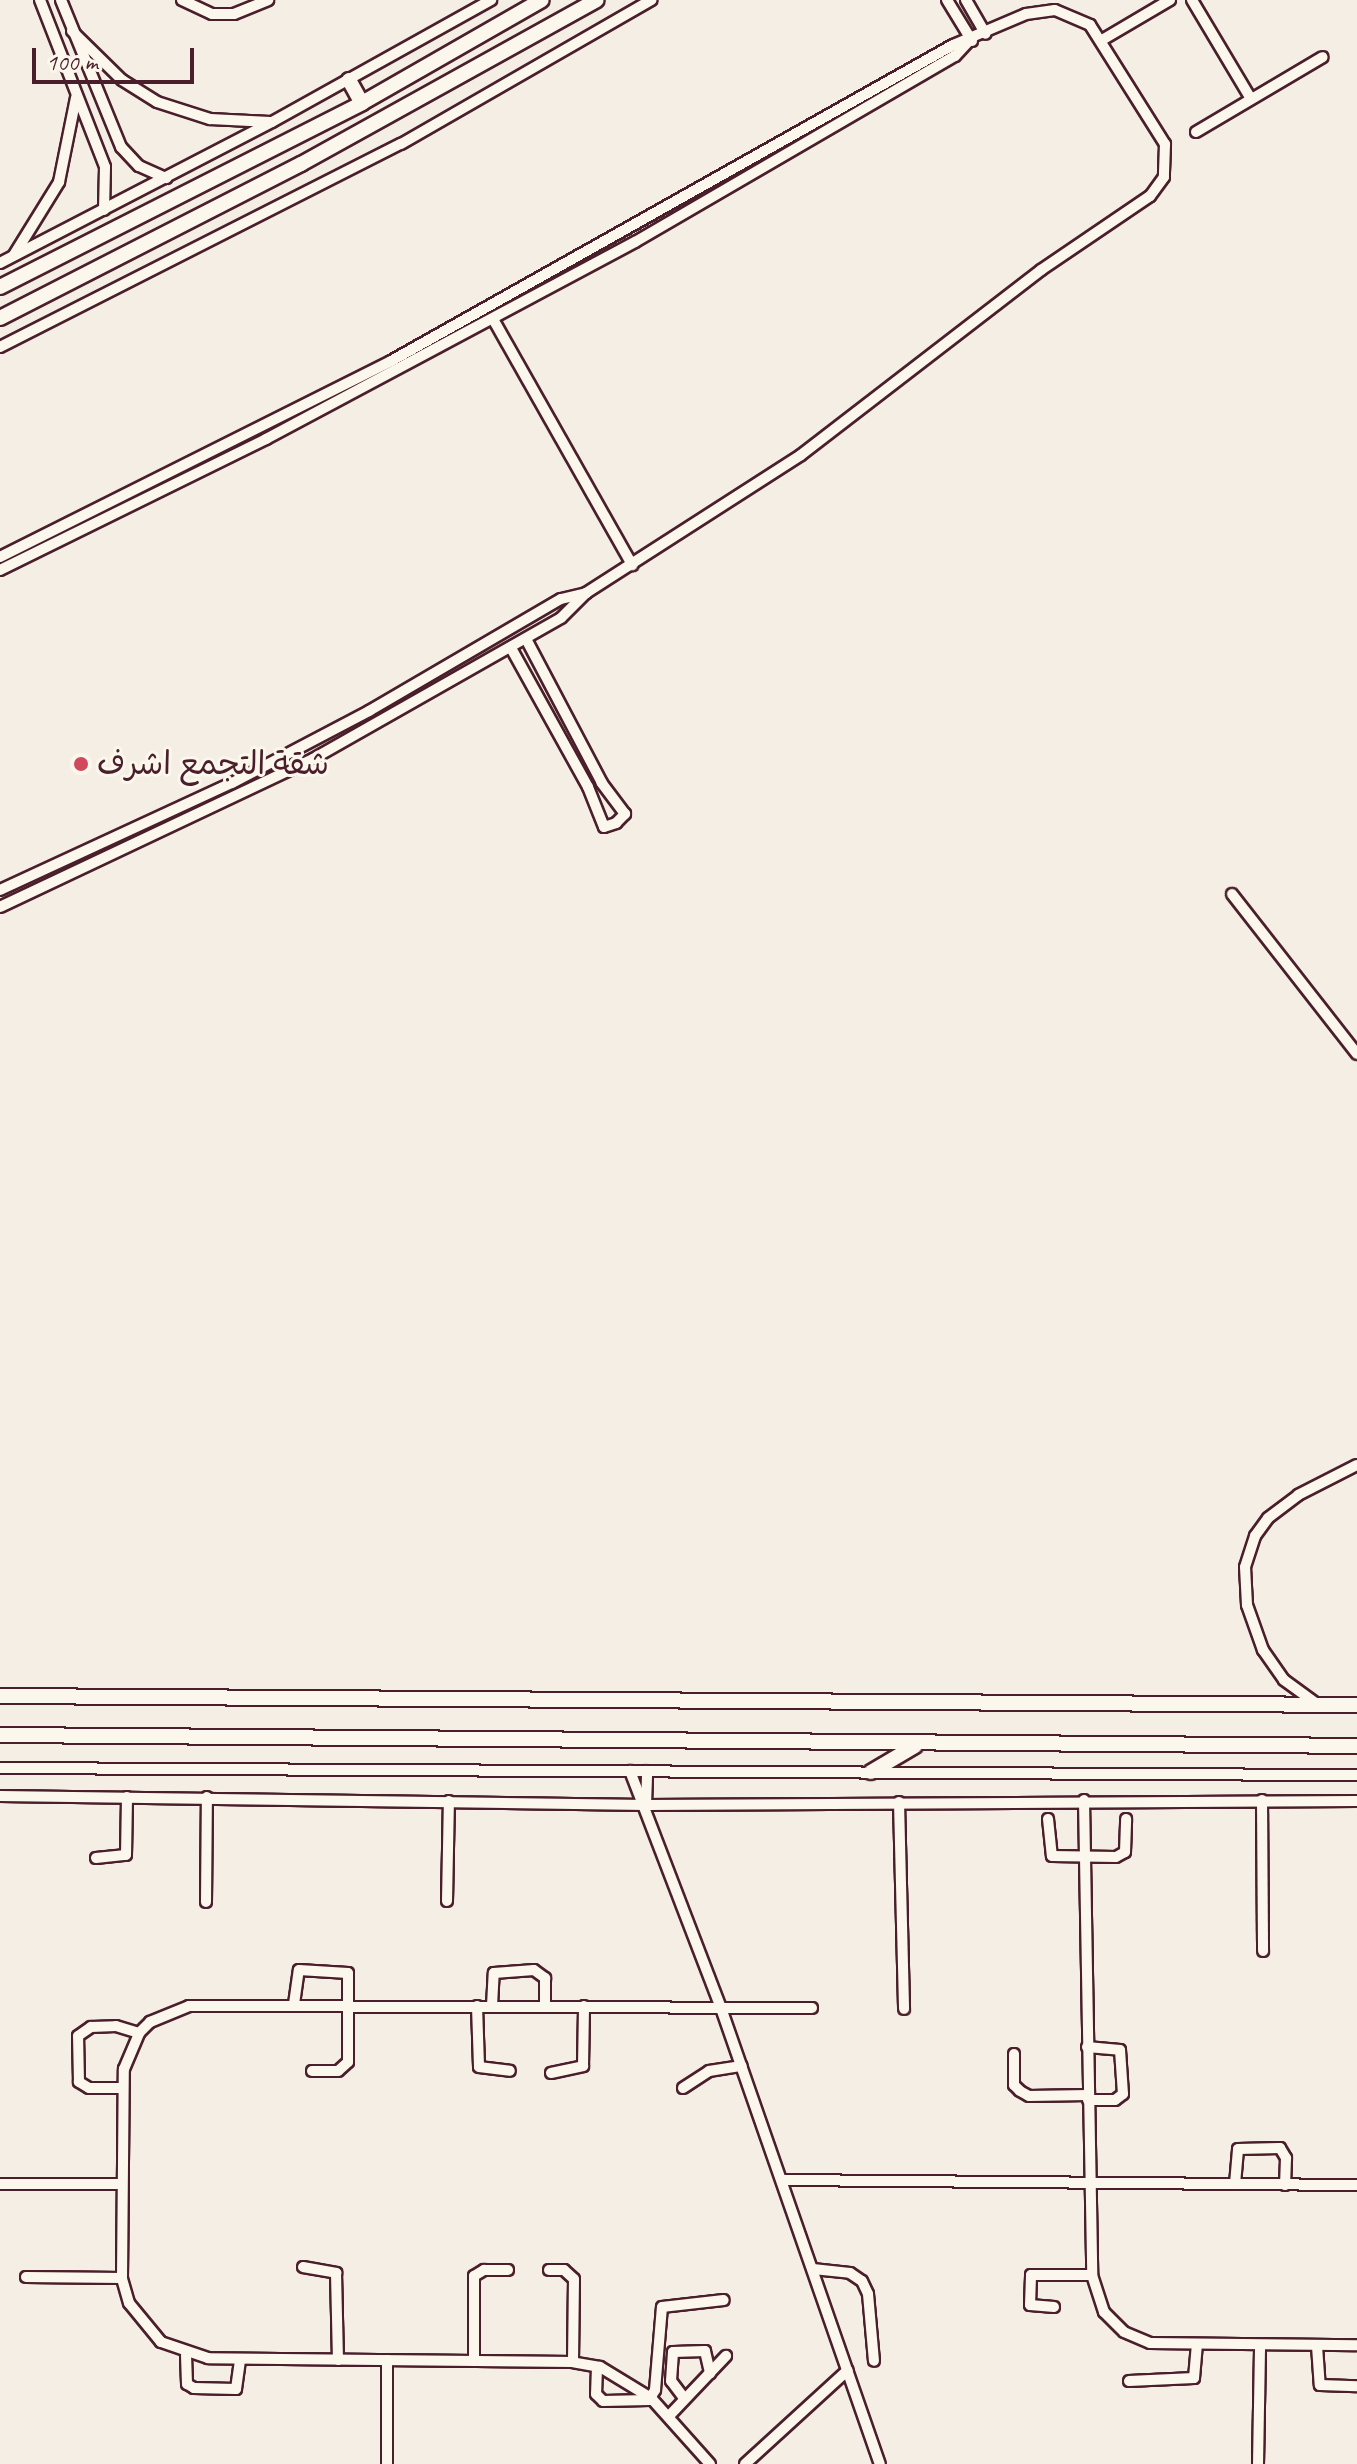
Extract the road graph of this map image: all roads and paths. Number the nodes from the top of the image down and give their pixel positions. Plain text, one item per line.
1 (40, 0) edge
2 (61, 0) edge
3 (182, 0) edge
4 (268, 0) edge
5 (491, 0) edge
6 (542, 0) edge
7 (597, 0) edge
8 (651, 0) edge
9 (947, 0) edge
10 (966, 0) edge
11 (1170, 0) edge
12 (1192, 0) edge
13 (497, 26) junction
14 (72, 31) junction
15 (986, 34) junction
16 (1102, 40) junction
17 (469, 42) junction
18 (970, 42) junction
19 (511, 49) junction
20 (1323, 57) dead end
21 (482, 65) junction
22 (349, 80) junction
23 (77, 96) junction
24 (1251, 99) junction
25 (362, 103) junction
26 (272, 122) junction
27 (1196, 132) dead end
28 (166, 178) junction
29 (104, 210) junction
30 (628, 231) junction
31 (635, 242) junction
32 (12, 258) junction
33 (0, 263) edge
34 (0, 287) edge
35 (0, 318) edge
36 (493, 319) junction
37 (0, 347) edge
38 (394, 366) junction
39 (264, 434) junction
40 (0, 557) edge
41 (632, 565) junction
42 (0, 570) edge
43 (586, 593) junction
44 (526, 639) junction
45 (511, 648) junction
46 (436, 673) junction
47 (444, 687) junction
48 (232, 783) junction
49 (239, 797) junction
50 (0, 890) edge
51 (1232, 894) dead end
52 (0, 907) edge
53 (1357, 1054) edge
54 (1357, 1465) edge
55 (0, 1696) edge
56 (1318, 1705) junction
57 (1357, 1705) edge
58 (0, 1735) edge
59 (916, 1745) junction
60 (1357, 1746) edge
61 (0, 1768) edge
62 (630, 1771) junction
63 (647, 1771) junction
64 (871, 1772) junction
65 (1357, 1775) edge
66 (0, 1796) edge
67 (127, 1797) junction
68 (207, 1797) junction
69 (1084, 1800) junction
70 (1262, 1800) junction
71 (449, 1801) junction
72 (1357, 1801) edge
73 (899, 1802) junction
74 (646, 1805) junction
75 (1048, 1819) dead end
76 (1126, 1819) dead end
77 (1085, 1857) junction
78 (96, 1858) dead end
79 (447, 1901) dead end
80 (206, 1902) dead end
81 (1263, 1951) dead end
82 (294, 2004) junction
83 (349, 2005) junction
84 (477, 2006) junction
85 (492, 2006) junction
86 (545, 2006) junction
87 (584, 2006) junction
88 (721, 2008) junction
89 (812, 2008) dead end
90 (904, 2009) dead end
91 (139, 2033) junction
92 (1087, 2047) junction
93 (1014, 2054) dead end
94 (742, 2066) junction
95 (312, 2071) dead end
96 (510, 2071) dead end
97 (551, 2073) dead end
98 (121, 2088) junction
99 (683, 2088) dead end
100 (1088, 2098) junction
101 (782, 2180) junction
102 (0, 2184) edge
103 (120, 2184) junction
104 (1089, 2184) junction
105 (1235, 2184) junction
106 (1285, 2185) junction
107 (1357, 2185) edge
108 (303, 2267) dead end
109 (813, 2269) junction
110 (508, 2270) dead end
111 (549, 2270) dead end
112 (1092, 2275) junction
113 (26, 2277) dead end
114 (122, 2278) junction
115 (724, 2300) dead end
116 (1054, 2307) dead end
117 (1197, 2345) junction
118 (1357, 2345) edge
119 (1260, 2346) junction
120 (1317, 2346) junction
121 (186, 2355) junction
122 (726, 2356) dead end
123 (240, 2359) junction
124 (338, 2360) junction
125 (387, 2360) junction
126 (474, 2361) junction
127 (874, 2361) dead end
128 (573, 2362) junction
129 (597, 2367) junction
130 (848, 2370) junction
131 (710, 2373) junction
132 (1129, 2381) dead end
133 (1357, 2386) edge
134 (651, 2398) junction
135 (684, 2398) junction
136 (669, 2416) junction
137 (387, 2464) edge
138 (710, 2464) edge
139 (745, 2464) edge
140 (880, 2464) edge
141 (1258, 2464) edge

1 - 23 street
2 - 14 street
3 - 4 street
5 - 22 street
6 - 13 street
7 - 19 street
8 - 37 street
9 - 18 street
10 - 15 street
11 - 16 street
12 - 24 street
13 - 17 street
13 - 19 street
14 - 26 street
14 - 28 street
15 - 16 street
15 - 18 street
16 - 41 street
17 - 21 street
17 - 25 street
18 - 30 street
18 - 31 street
19 - 21 street
20 - 24 street
21 - 35 street
22 - 25 street
22 - 26 street
23 - 29 street
23 - 32 street
24 - 27 street
25 - 34 street
26 - 28 street
28 - 29 street
29 - 32 street
30 - 31 street
30 - 38 street
31 - 36 street
32 - 33 street
36 - 38 street
36 - 41 street
38 - 39 street
39 - 40 street
39 - 42 street
41 - 43 street
43 - 44 street
43 - 46 street
44 - 45 street
44 - 45 street
45 - 47 street
46 - 47 street
46 - 48 street
47 - 49 street
48 - 49 street
48 - 50 street
49 - 52 street
51 - 53 street
54 - 56 street
55 - 56 street
56 - 57 street
58 - 59 street
59 - 60 street
59 - 64 street
61 - 62 street
62 - 63 street
62 - 74 street
63 - 64 street
63 - 74 street
64 - 65 street
66 - 67 street
67 - 68 street
67 - 78 street
68 - 71 street
68 - 80 street
69 - 70 street
69 - 73 street
69 - 77 street
70 - 72 street
70 - 81 street
71 - 74 street
71 - 79 street
73 - 74 street
73 - 90 street
74 - 88 street
75 - 77 street
76 - 77 street
77 - 92 street
82 - 83 street
82 - 83 street
82 - 91 street
83 - 84 street
83 - 95 street
84 - 85 street
84 - 96 street
85 - 86 street
85 - 86 street
86 - 87 street
87 - 88 street
87 - 97 street
88 - 89 street
88 - 94 street
91 - 98 street
91 - 98 street
92 - 100 street
92 - 100 street
93 - 100 street
94 - 99 street
94 - 101 street
98 - 103 street
100 - 104 street
101 - 104 street
101 - 109 street
102 - 103 street
103 - 114 street
104 - 105 street
104 - 112 street
105 - 106 street
105 - 106 street
106 - 107 street
108 - 124 street
109 - 127 street
109 - 130 street
110 - 126 street
111 - 128 street
112 - 116 street
112 - 117 street
113 - 114 street
114 - 121 street
115 - 134 street
117 - 119 street
117 - 132 street
118 - 120 street
119 - 120 street
119 - 141 street
120 - 133 street
121 - 123 street
121 - 123 street
122 - 131 street
123 - 124 street
124 - 125 street
125 - 126 street
125 - 137 street
126 - 128 street
128 - 129 street
129 - 134 street
129 - 134 street
130 - 139 street
130 - 140 street
131 - 135 street
131 - 135 street
134 - 136 street
135 - 136 street
136 - 138 street

